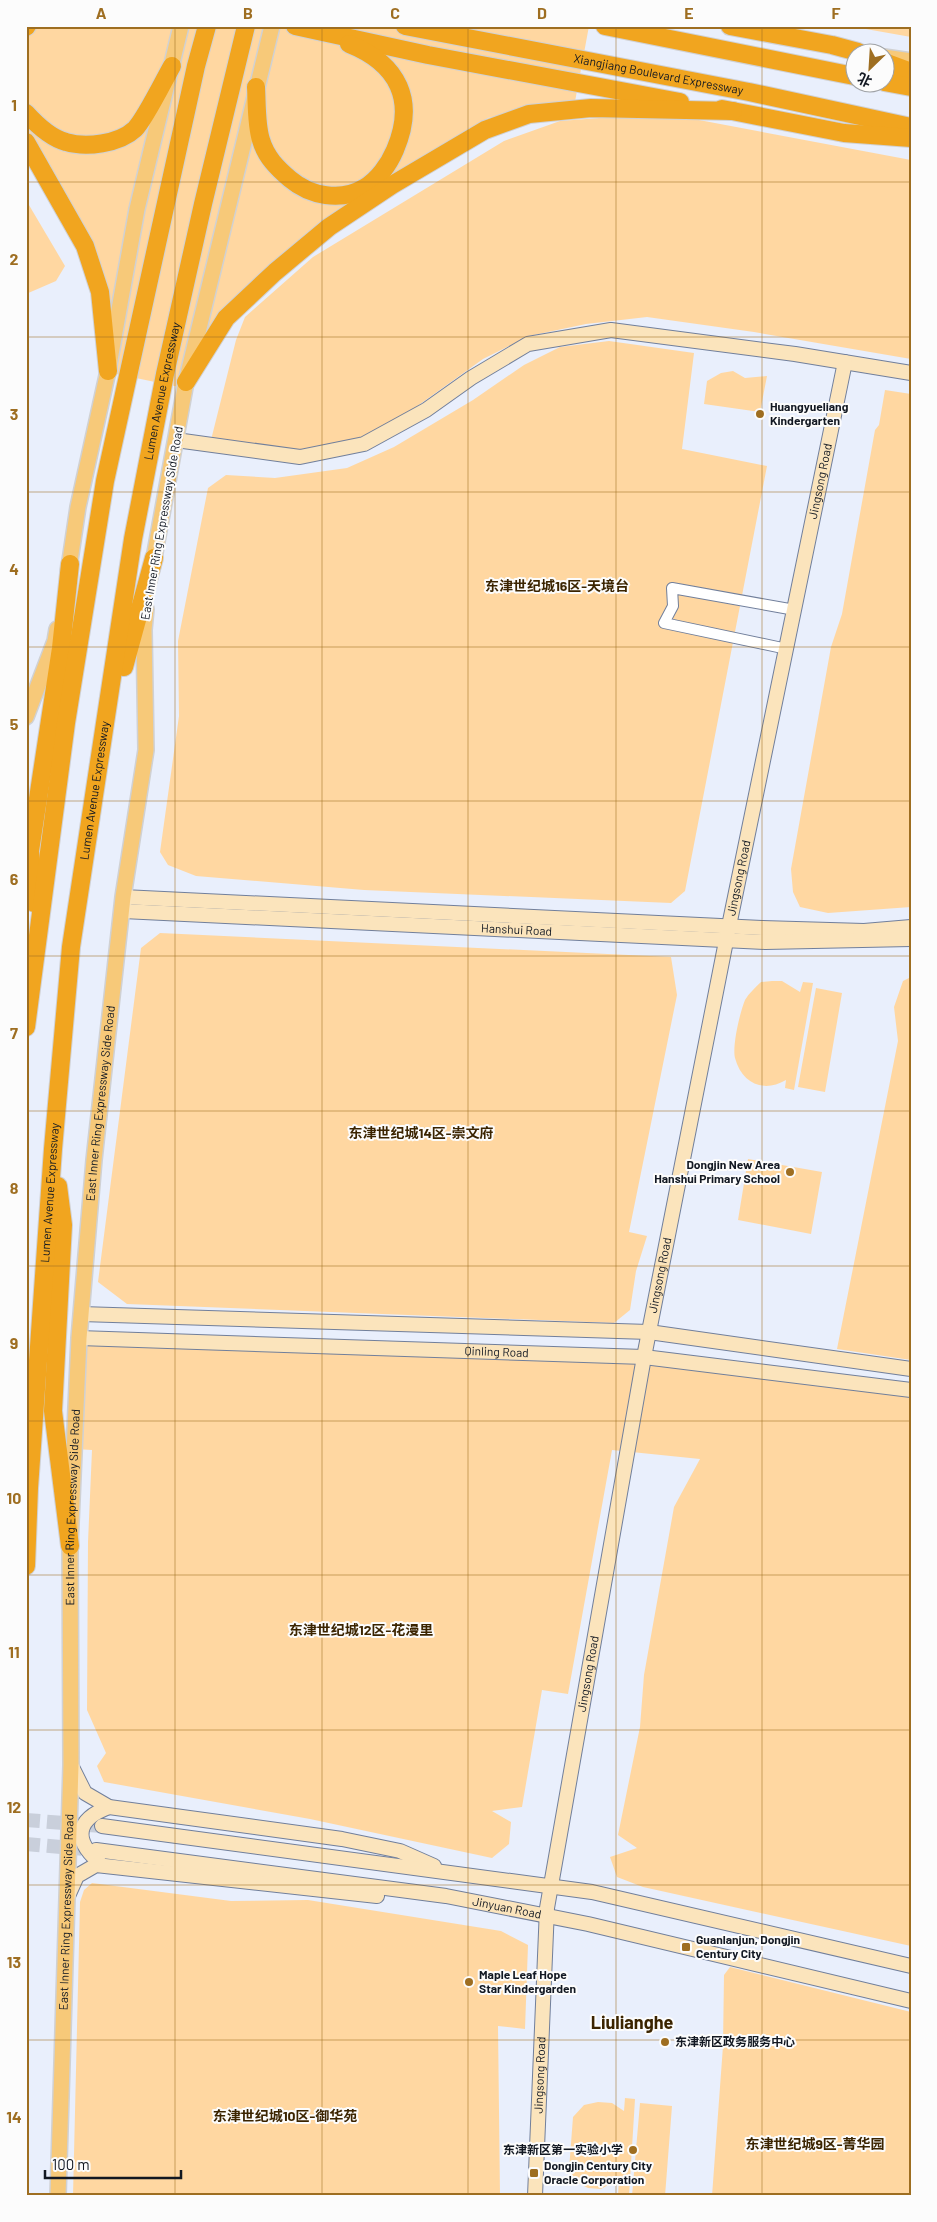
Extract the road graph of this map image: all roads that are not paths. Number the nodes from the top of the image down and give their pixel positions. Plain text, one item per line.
1 (181, 26) edge
2 (207, 26) edge
3 (246, 26) edge
4 (272, 26) edge
5 (295, 26) edge
6 (405, 26) edge
7 (605, 26) edge
8 (730, 26) edge
9 (736, 26) edge
10 (316, 30) junction
11 (757, 32) junction
12 (844, 48) edge
13 (894, 58) edge
14 (911, 61) edge
15 (172, 66) junction
16 (894, 66) edge
17 (911, 72) edge
18 (844, 74) edge
19 (894, 84) edge
20 (256, 87) junction
21 (911, 87) edge
22 (733, 111) junction
23 (26, 113) edge
24 (911, 137) edge
25 (26, 142) edge
26 (845, 362) junction
27 (108, 371) junction
28 (911, 374) edge
29 (186, 382) junction
30 (176, 440) junction
31 (154, 558) junction
32 (70, 564) junction
33 (795, 610) junction
34 (787, 649) junction
35 (26, 717) edge
36 (90, 826) junction
37 (123, 904) junction
38 (911, 927) edge
39 (727, 933) junction
40 (37, 936) junction
41 (911, 938) edge
42 (26, 1027) edge
43 (53, 1149) junction
44 (81, 1314) junction
45 (648, 1332) junction
46 (79, 1338) junction
47 (644, 1357) junction
48 (911, 1368) edge
49 (911, 1390) edge
50 (70, 1546) junction
51 (26, 1566) edge
52 (71, 1765) junction
53 (108, 1807) junction
54 (102, 1826) tunnel mouth
55 (96, 1850) tunnel mouth
56 (108, 1866) junction
57 (451, 1873) junction
58 (550, 1886) junction
59 (68, 1896) junction
60 (446, 1896) junction
61 (546, 1916) junction
62 (911, 1966) edge
63 (911, 2001) edge
64 (58, 2196) edge
65 (535, 2196) edge

1 - 15 main road
2 - 40 highway
3 - 36 highway, Lumen Avenue Expressway
4 - 20 main road, East Inner Ring Expressway Side Road
5 - 10 highway
6 - 24 highway, Xiangjiang Boulevard Expressway
7 - 18 highway
8 - 11 highway
9 - 11 highway
10 - 20 highway
10 - 22 highway
11 - 12 highway
13 - 14 main road
15 - 23 highway
15 - 27 main road
16 - 17 highway
19 - 21 highway
20 - 29 main road, East Inner Ring Expressway Side Road
22 - 24 highway
22 - 29 highway
25 - 27 highway
26 - 28 street
26 - 30 street
26 - 33 street, Jingsong Road
27 - 32 main road
29 - 30 main road, East Inner Ring Expressway Side Road
30 - 31 main road, East Inner Ring Expressway Side Road
31 - 36 highway
31 - 37 main road, East Inner Ring Expressway Side Road
32 - 35 main road
32 - 40 highway
33 - 34 street, Jingsong Road
33 - 34 street
34 - 39 street, Jingsong Road
36 - 43 highway, Lumen Avenue Expressway
37 - 39 street, Hanshui Road
37 - 44 main road, East Inner Ring Expressway Side Road
38 - 39 street, Hanshui Road
39 - 41 street, Hanshui Road
39 - 45 street, Jingsong Road
40 - 42 highway
43 - 50 highway
43 - 51 highway, Lumen Avenue Expressway
44 - 45 street, Qinling Road
44 - 46 main road, East Inner Ring Expressway Side Road
45 - 47 street, Jingsong Road
45 - 48 street, Qinling Road
46 - 47 street, Qinling Road
46 - 50 main road, East Inner Ring Expressway Side Road
47 - 49 street, Qinling Road
47 - 58 street, Jingsong Road
50 - 52 main road, East Inner Ring Expressway Side Road
52 - 53 street
52 - 59 main road, East Inner Ring Expressway Side Road
53 - 56 street
53 - 57 street
54 - 57 street, Jinyuan Road
55 - 60 street, Jinyuan Road
56 - 59 street
56 - 60 street
57 - 58 street, Jinyuan Road
58 - 61 street, Jingsong Road
58 - 62 street, Jinyuan Road
59 - 64 main road, East Inner Ring Expressway Side Road
60 - 61 street, Jinyuan Road
61 - 63 street, Jinyuan Road
61 - 65 street, Jingsong Road

